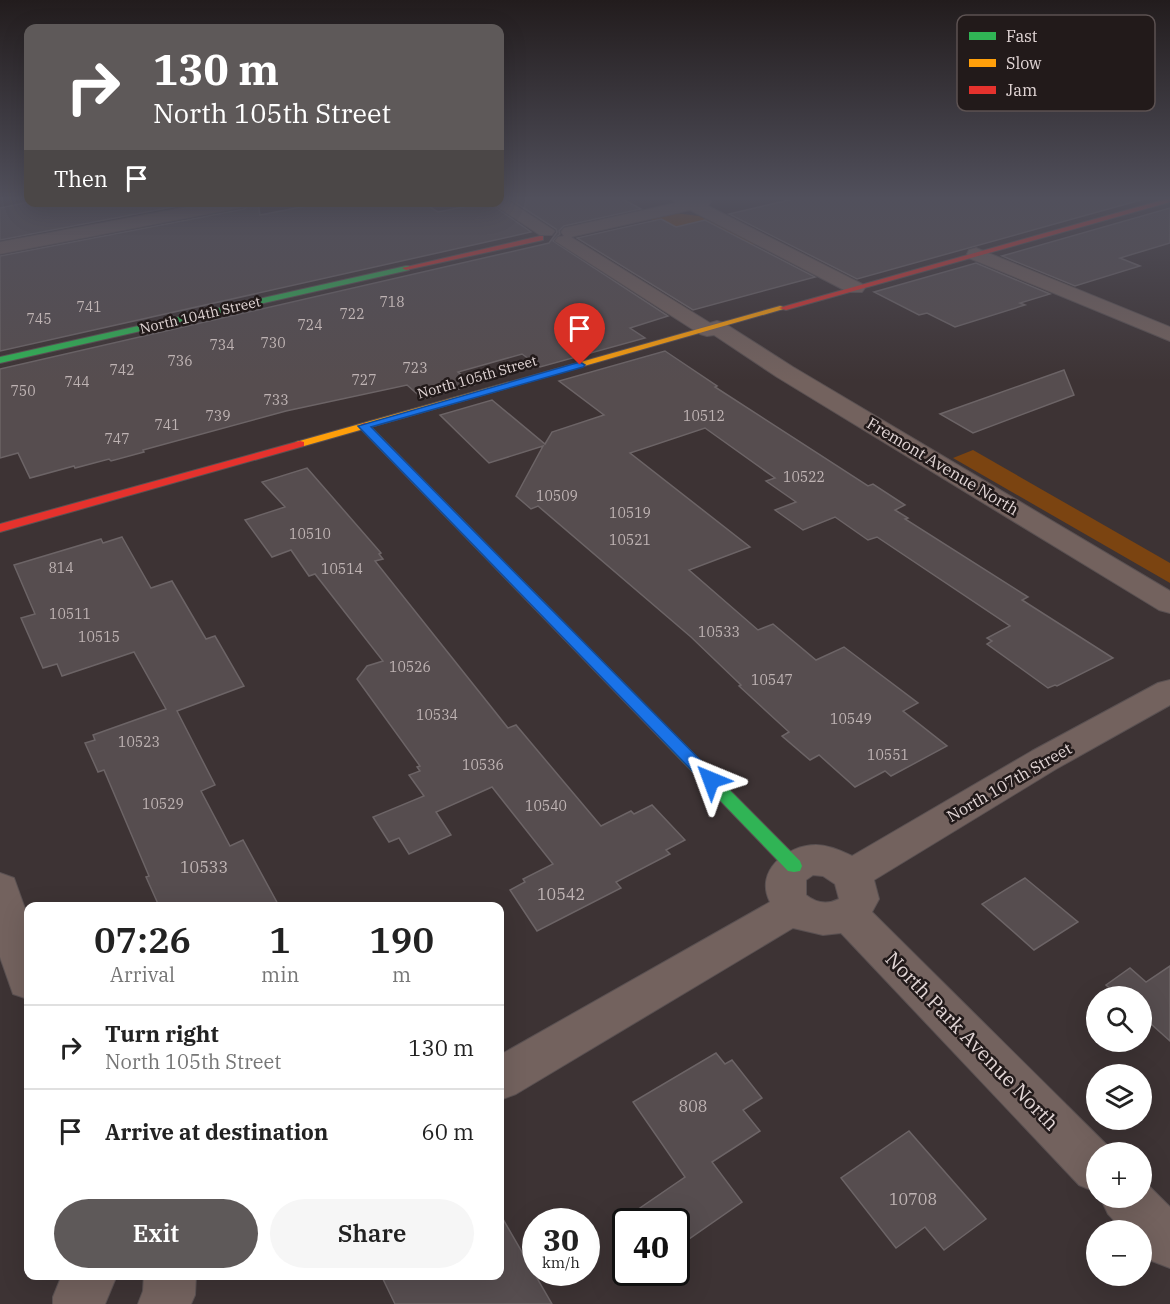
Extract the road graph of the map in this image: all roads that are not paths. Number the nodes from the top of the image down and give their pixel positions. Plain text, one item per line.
1 (439, 259) edge
2 (600, 259) edge
3 (798, 259) edge
4 (959, 259) edge
5 (988, 259) edge
6 (855, 288) junction
7 (712, 328) junction
8 (1170, 335) edge
9 (0, 360) edge
10 (364, 426) junction
11 (0, 528) edge
12 (1170, 604) edge
13 (1170, 692) edge
14 (794, 866) junction
15 (0, 890) edge
16 (849, 895) junction
17 (795, 908) junction
18 (24, 968) edge
19 (504, 1077) edge
20 (1086, 1157) edge
21 (1136, 1208) edge
22 (1170, 1243) edge
23 (88, 1280) edge
24 (170, 1280) edge
25 (79, 1304) edge
26 (164, 1304) edge

1 - 9 main road, North 104th Street
2 - 7 street, Fremont Avenue North
3 - 6 street
4 - 6 main road, North 105th Street
5 - 8 street
6 - 7 main road, North 105th Street
7 - 10 main road, North 105th Street
7 - 12 street, Fremont Avenue North
10 - 11 main road, North 105th Street
10 - 14 main road
13 - 16 street, North 107th Street
14 - 16 street
14 - 17 street
15 - 18 street
16 - 17 street
16 - 20 street, North Park Avenue North
17 - 19 street
21 - 22 street
23 - 25 street
24 - 26 street

